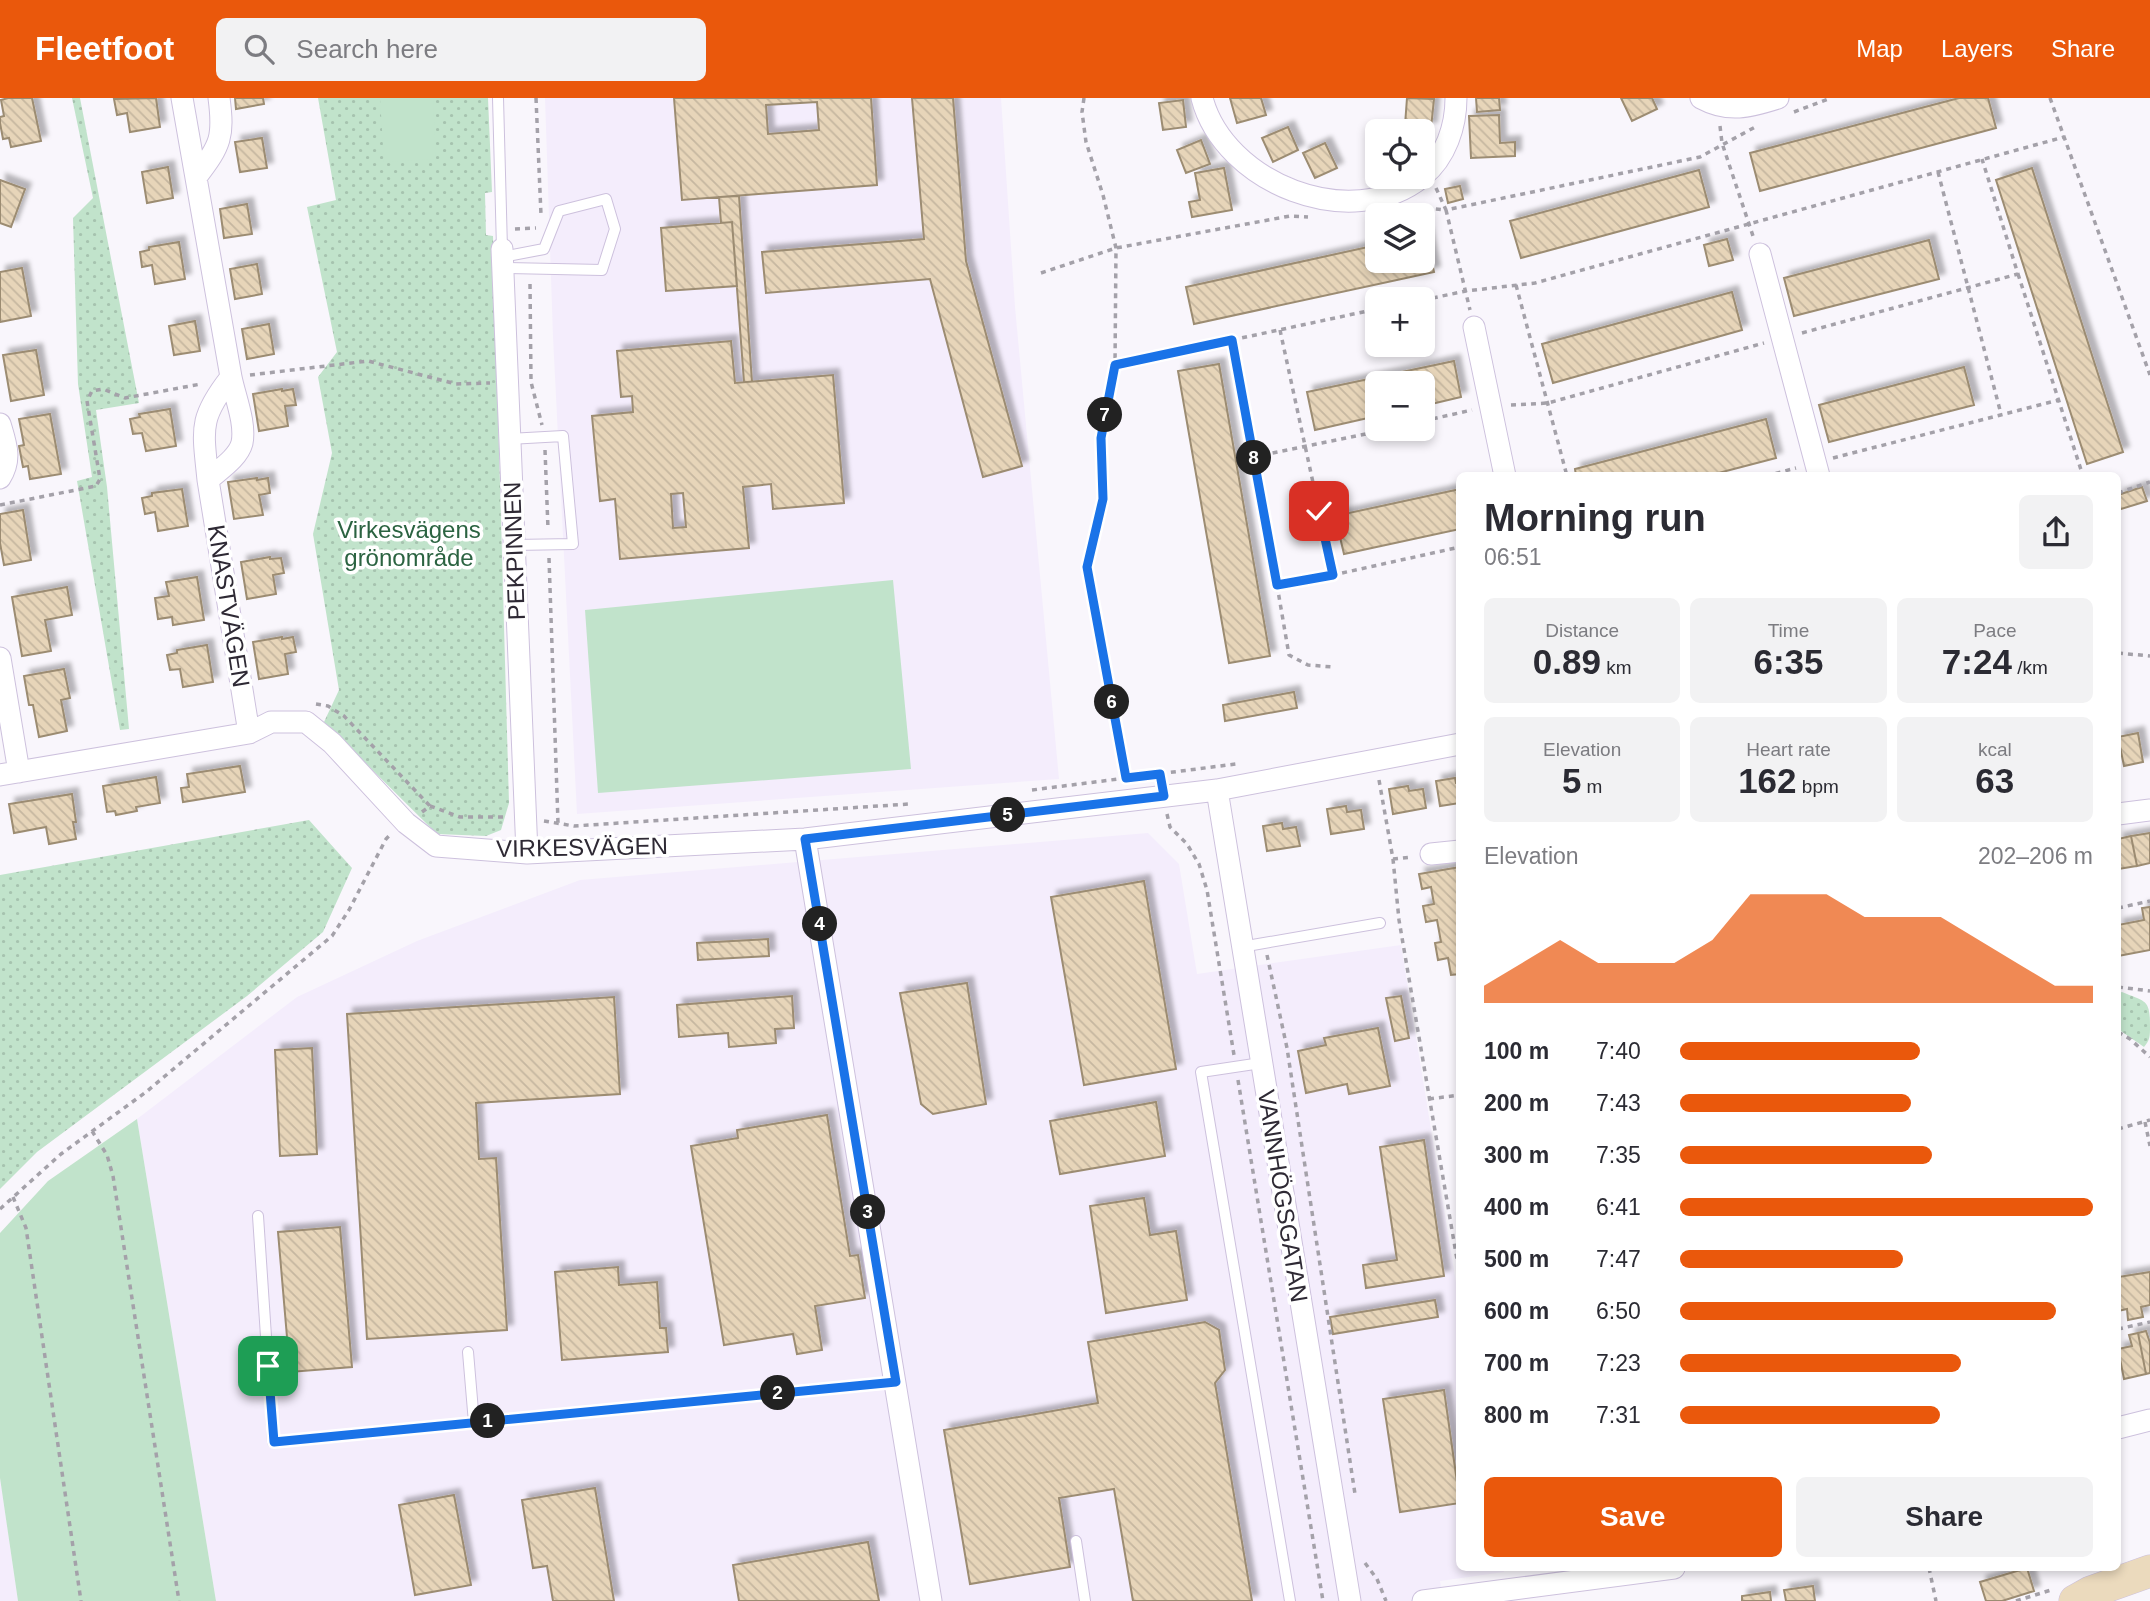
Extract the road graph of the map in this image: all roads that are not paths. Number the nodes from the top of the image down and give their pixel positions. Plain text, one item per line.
1 (182, 98) edge
2 (219, 98) edge
3 (498, 98) edge
4 (1202, 98) edge
5 (1456, 98) edge
6 (1709, 102) edge
7 (1782, 106) edge
8 (1435, 160) edge
9 (197, 176) junction
10 (1407, 189) edge
11 (1760, 254) road end
12 (502, 258) junction
13 (1474, 327) road end
14 (231, 377) junction
15 (0, 424) edge
16 (509, 439) junction
17 (1818, 469) edge
18 (1505, 472) edge
19 (0, 478) edge
20 (208, 480) junction
21 (514, 545) junction
22 (0, 657) edge
23 (249, 733) junction
24 (1456, 745) edge
25 (10, 774) edge
26 (1217, 790) junction
27 (2150, 810) edge
28 (2121, 814) edge
29 (805, 839) junction
30 (1456, 851) edge
31 (527, 853) junction
32 (1431, 854) dead end
33 (1380, 923) dead end
34 (1241, 947) junction
35 (1261, 1063) junction
36 (258, 1216) dead end
37 (468, 1352) dead end
38 (896, 1382) junction
39 (2150, 1420) edge
40 (474, 1423) junction
41 (2121, 1427) edge
42 (1076, 1541) dead end
43 (1651, 1571) edge
44 (2150, 1571) edge
45 (2150, 1588) edge
46 (931, 1601) edge
47 (1084, 1601) edge
48 (1290, 1601) edge
49 (1350, 1601) edge
50 (1423, 1601) edge
51 (2075, 1601) edge
52 (2108, 1601) edge

1 - 9 street
2 - 9 street
3 - 12 lane
4 - 10 street
5 - 8 street
6 - 7 street
9 - 14 street
11 - 17 street
12 - 12 lane
12 - 16 street, PEKPINNEN
13 - 18 street
14 - 20 street, KNASTVÄGEN
14 - 20 street
15 - 19 street
16 - 21 street, PEKPINNEN
16 - 21 lane
20 - 23 street, KNASTVÄGEN
21 - 31 street, PEKPINNEN
22 - 25 street
23 - 25 street, VIRKESVÄGEN
23 - 31 street, VIRKESVÄGEN
24 - 26 street, VIRKESVÄGEN
26 - 29 street, VIRKESVÄGEN
26 - 34 street, VANNHÖGSGATAN
27 - 28 street
29 - 31 street, VIRKESVÄGEN
29 - 38 street
30 - 32 street
33 - 34 lane
34 - 35 street, VANNHÖGSGATAN
35 - 48 lane
35 - 49 street, VANNHÖGSGATAN
36 - 40 lane
37 - 40 lane
38 - 40 lane
38 - 46 street
39 - 41 street
42 - 47 lane
43 - 50 street
44 - 51 main road
45 - 52 main road

